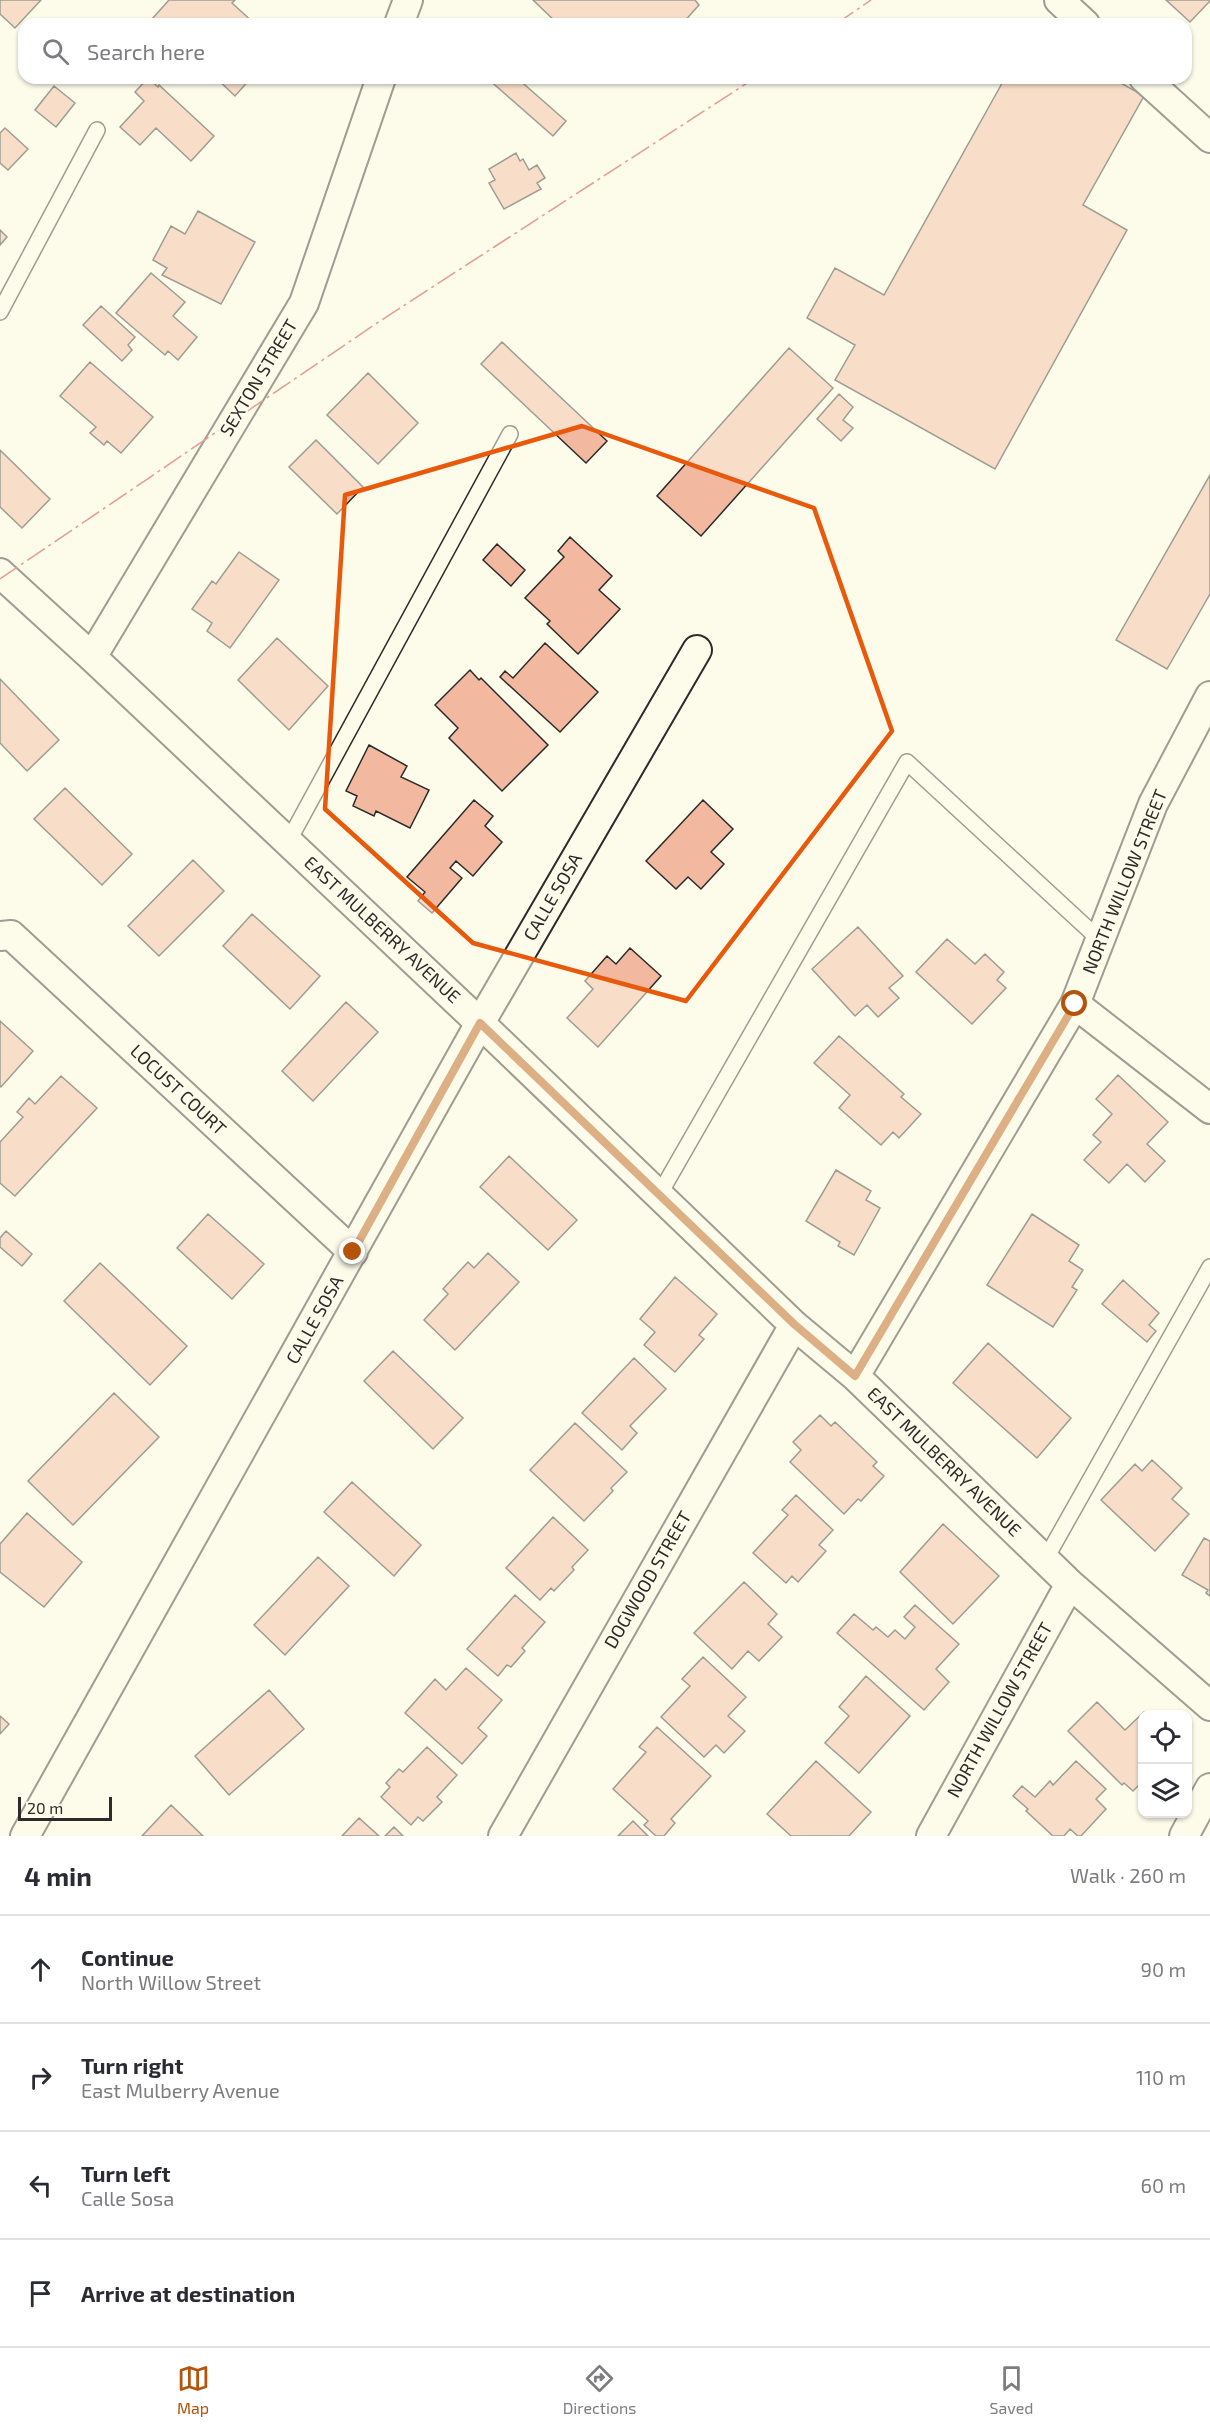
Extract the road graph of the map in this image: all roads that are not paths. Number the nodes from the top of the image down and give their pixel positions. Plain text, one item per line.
1 (408, 0) edge
2 (1059, 0) edge
3 (401, 18) edge
4 (1078, 18) edge
5 (379, 84) edge
6 (1151, 84) edge
7 (97, 130) dead end
8 (1210, 138) edge
9 (0, 312) edge
10 (510, 434) dead end
11 (3, 581) edge
12 (697, 650) dead end
13 (92, 657) junction
14 (1210, 696) edge
15 (288, 842) junction
16 (0, 936) edge
17 (1100, 940) junction
18 (1075, 1004) junction
19 (480, 1023) junction
20 (1210, 1110) edge
21 (659, 1195) junction
22 (353, 1252) junction
23 (1210, 1267) edge
24 (794, 1324) junction
25 (855, 1376) junction
26 (1045, 1560) junction
27 (1070, 1584) junction
28 (1210, 1706) edge
29 (1210, 1788) edge
30 (25, 1836) edge
31 (503, 1836) edge
32 (931, 1836) edge
33 (1184, 1836) edge

1 - 3 street
2 - 4 street
5 - 13 street, SEXTON STREET
6 - 8 street
7 - 9 lane
10 - 15 lane
11 - 13 street, EAST MULBERRY AVENUE
12 - 19 street, CALLE SOSA
13 - 15 street, EAST MULBERRY AVENUE
14 - 17 street, NORTH WILLOW STREET
15 - 19 street, EAST MULBERRY AVENUE
16 - 22 street, LOCUST COURT
17 - 18 street, NORTH WILLOW STREET
17 - 21 lane
18 - 20 street
18 - 25 street, NORTH WILLOW STREET
19 - 21 street, EAST MULBERRY AVENUE
19 - 22 street, CALLE SOSA
21 - 24 street, EAST MULBERRY AVENUE
22 - 30 street, CALLE SOSA
23 - 26 lane
24 - 25 street, EAST MULBERRY AVENUE
24 - 31 street, DOGWOOD STREET
25 - 26 street, EAST MULBERRY AVENUE
26 - 27 street, EAST MULBERRY AVENUE
27 - 28 street, EAST MULBERRY AVENUE
27 - 32 street, NORTH WILLOW STREET
29 - 33 street

